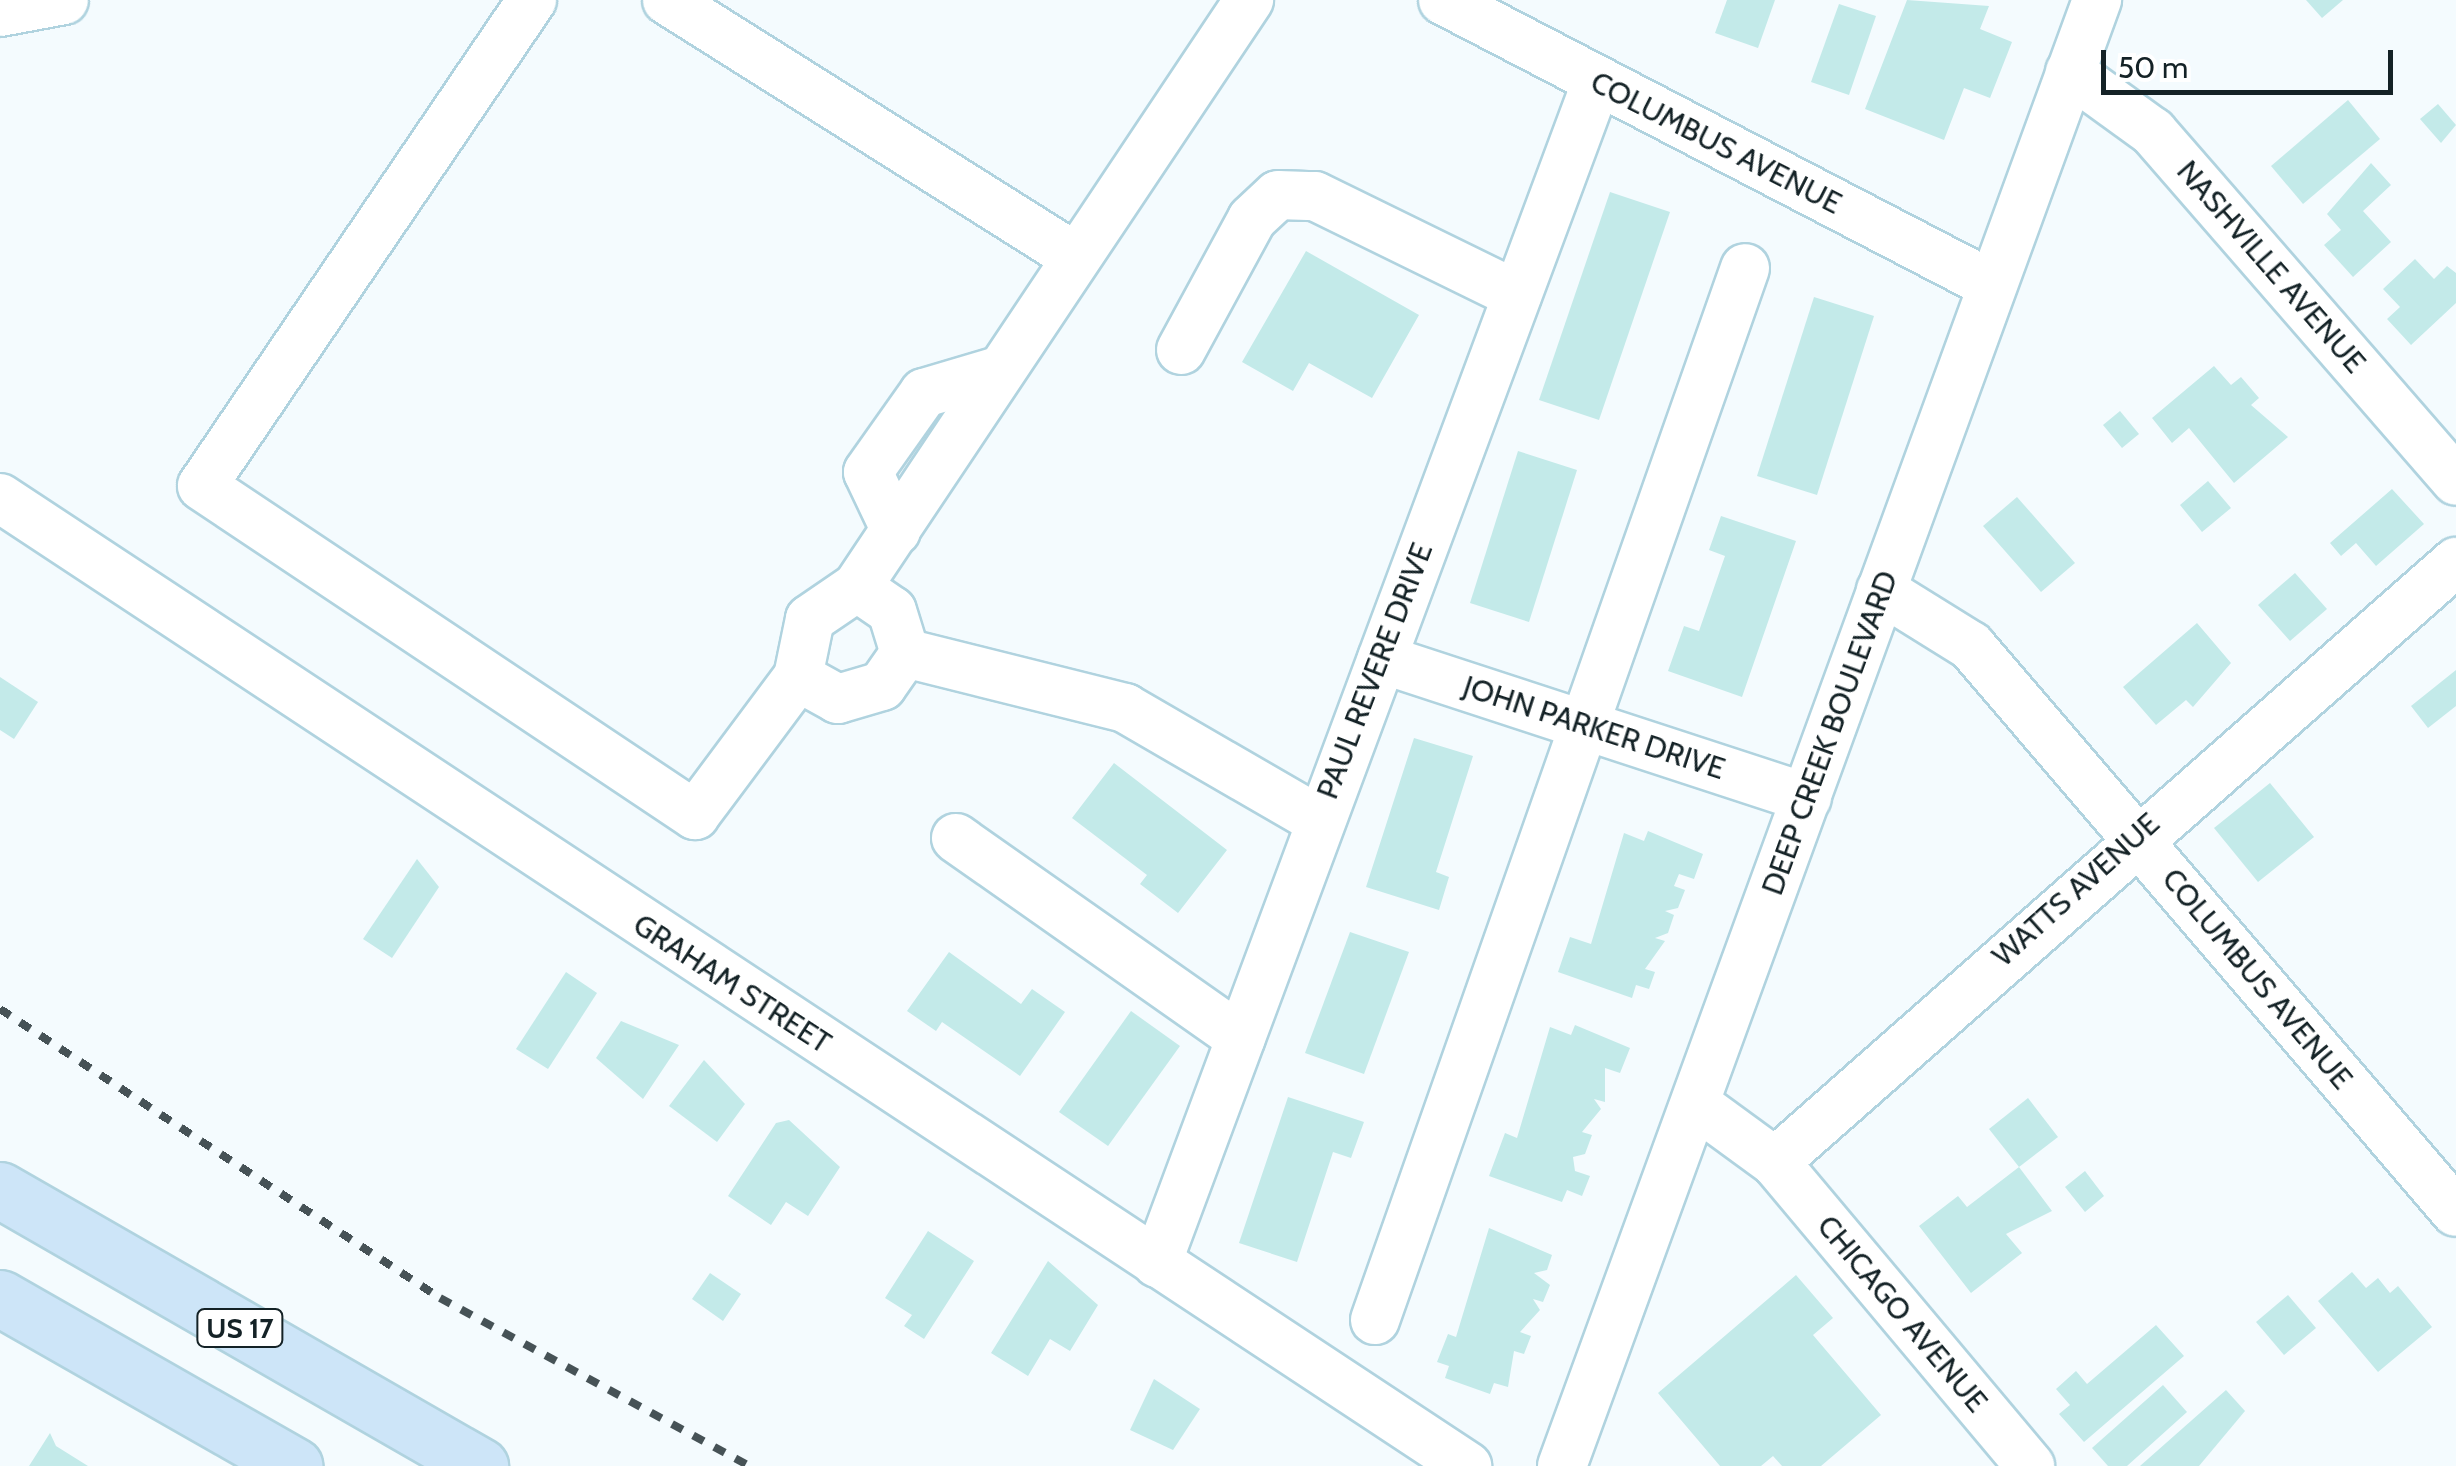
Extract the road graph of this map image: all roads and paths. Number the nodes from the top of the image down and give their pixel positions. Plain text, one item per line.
1 (64, 0) edge
2 (532, 0) edge
3 (666, 0) edge
4 (1248, 0) edge
5 (1444, 0) edge
6 (2097, 0) edge
7 (0, 12) edge
8 (2070, 72) junction
9 (1597, 81) junction
10 (1072, 255) junction
11 (1745, 268) dead end
12 (1990, 284) junction
13 (1518, 295) junction
14 (1181, 350) dead end
15 (2456, 481) edge
16 (0, 498) edge
17 (2456, 562) edge
18 (857, 587) junction
19 (1881, 590) junction
20 (906, 653) junction
21 (1382, 659) junction
22 (798, 677) junction
23 (1584, 725) junction
24 (1806, 798) junction
25 (1318, 820) junction
26 (2135, 836) junction
27 (956, 838) dead end
28 (1241, 1038) junction
29 (1697, 1105) junction
30 (1776, 1162) junction
31 (0, 1190) edge
32 (2456, 1212) edge
33 (1157, 1263) junction
34 (0, 1298) edge
35 (1375, 1320) dead end
36 (295, 1466) edge
37 (480, 1466) edge
38 (1466, 1466) edge
39 (1562, 1466) edge
40 (2030, 1466) edge

1 - 7 street
2 - 22 street
3 - 10 street
4 - 10 street
5 - 9 street, COLUMBUS AVENUE
6 - 8 street, DEEP CREEK BOULEVARD
8 - 12 street, DEEP CREEK BOULEVARD
8 - 15 street, NASHVILLE AVENUE
9 - 12 street, COLUMBUS AVENUE
9 - 13 street, PAUL REVERE DRIVE
10 - 18 street
11 - 23 street
12 - 19 street, DEEP CREEK BOULEVARD
13 - 14 street
13 - 21 street, PAUL REVERE DRIVE
16 - 33 street, GRAHAM STREET
17 - 26 street, WATTS AVENUE
18 - 20 street
18 - 22 street
19 - 24 street, DEEP CREEK BOULEVARD
19 - 26 street, COLUMBUS AVENUE
20 - 22 street
20 - 25 street
21 - 23 street, JOHN PARKER DRIVE
21 - 25 street, PAUL REVERE DRIVE
23 - 24 street, JOHN PARKER DRIVE
23 - 35 street
24 - 29 street, DEEP CREEK BOULEVARD
25 - 28 street, PAUL REVERE DRIVE
26 - 30 street, WATTS AVENUE
26 - 32 street, COLUMBUS AVENUE
27 - 28 street
28 - 33 street, PAUL REVERE DRIVE
29 - 30 street
29 - 39 street, DEEP CREEK BOULEVARD
30 - 40 street, CHICAGO AVENUE
31 - 37 main road, US 17
33 - 38 street, GRAHAM STREET
34 - 36 main road

